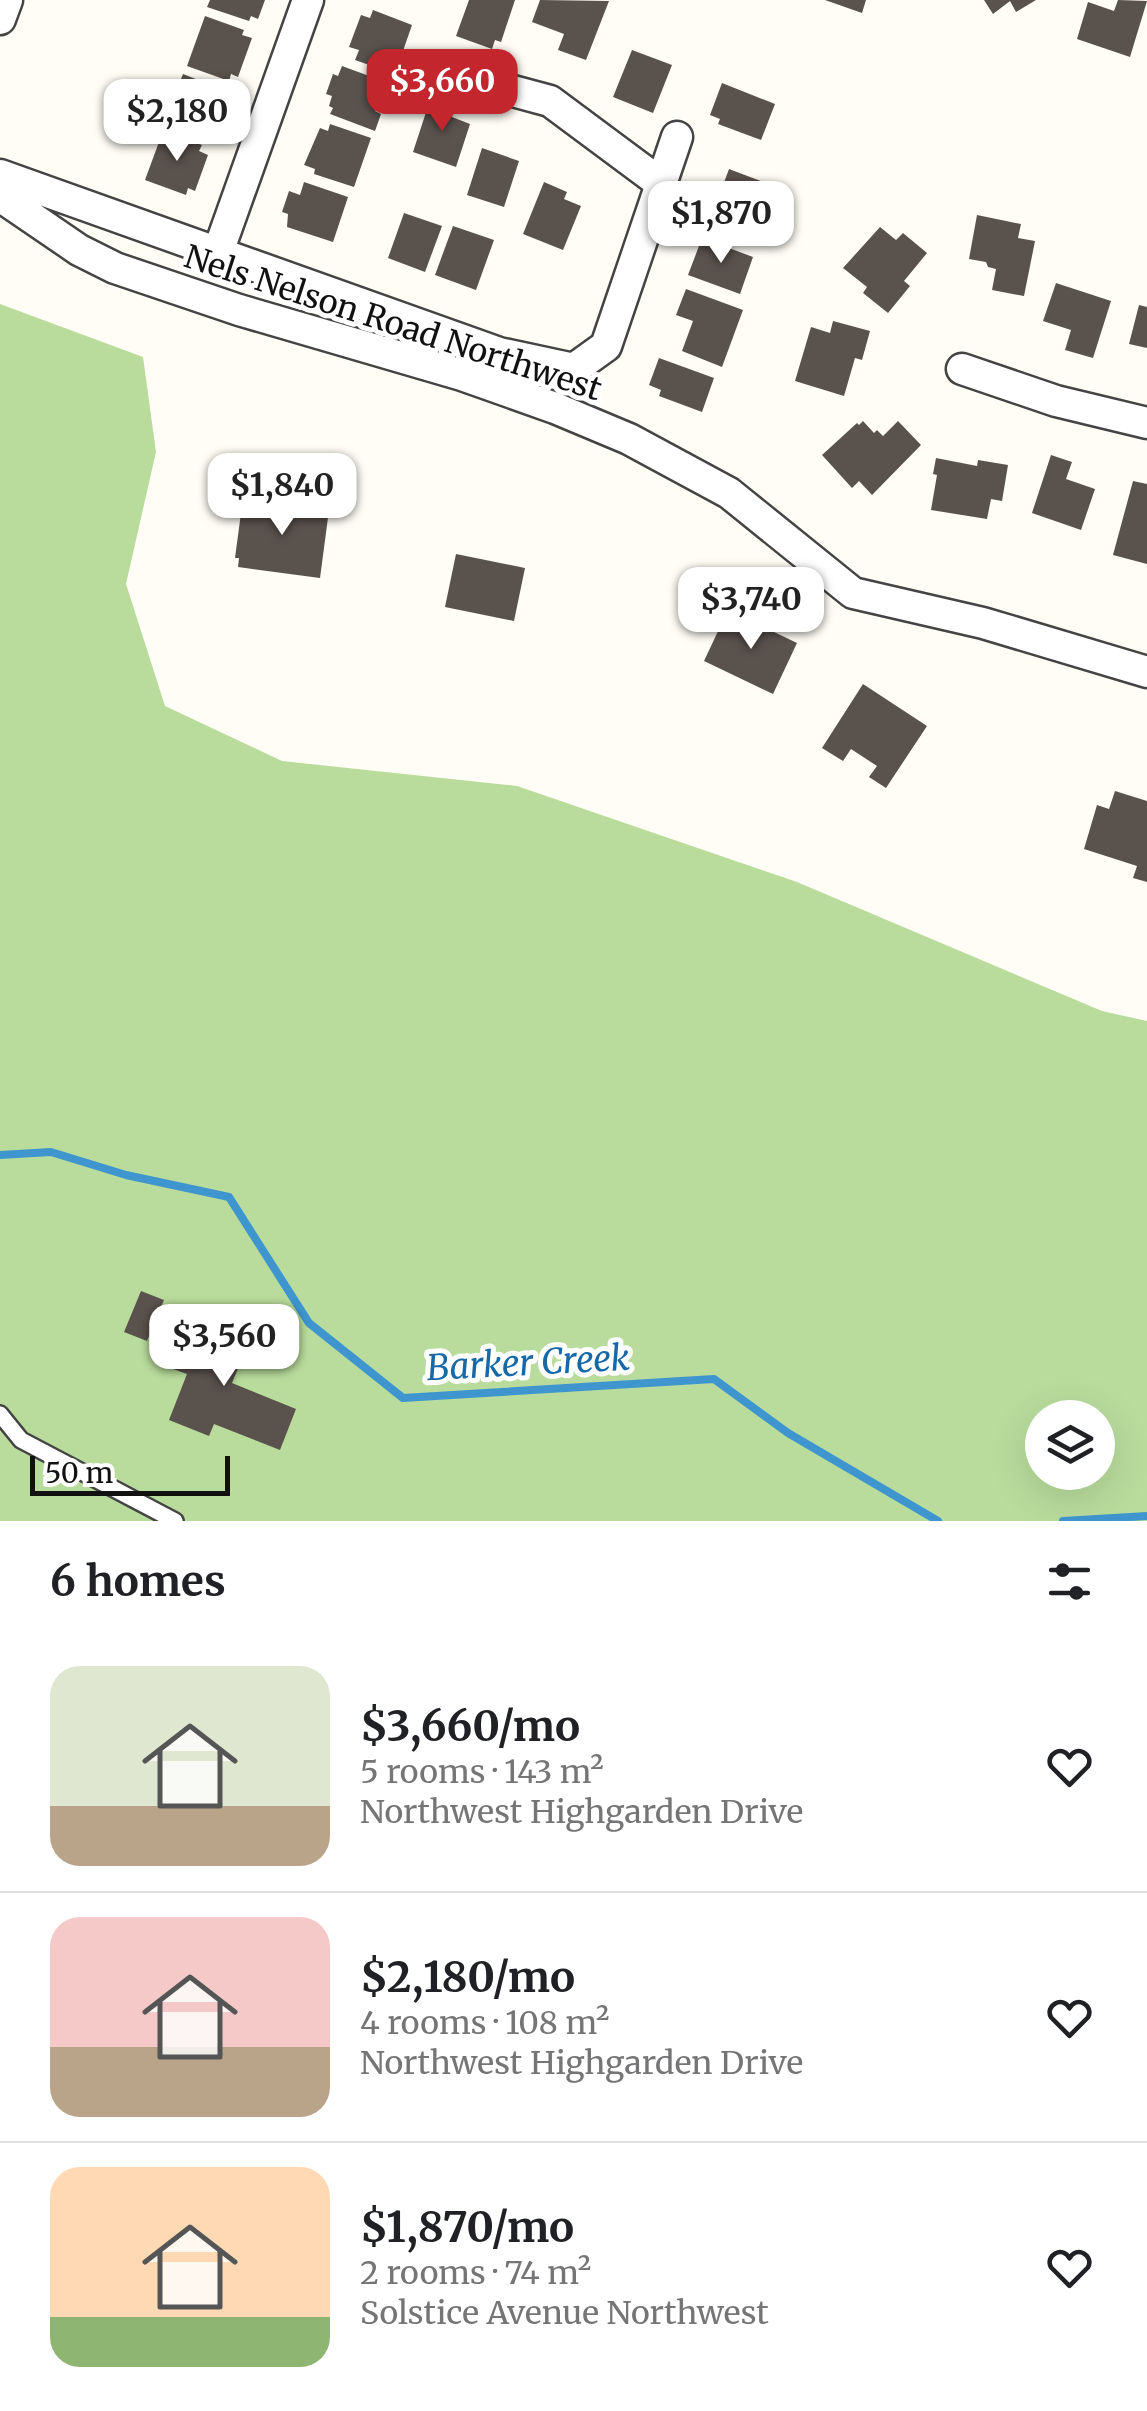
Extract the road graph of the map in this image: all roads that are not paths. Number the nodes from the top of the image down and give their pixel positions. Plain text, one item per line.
1 (7, 0) edge
2 (308, 0) edge
3 (0, 19) edge
4 (509, 90) dead end
5 (676, 138) dead end
6 (0, 175) edge
7 (662, 185) junction
8 (0, 196) edge
9 (217, 255) junction
10 (962, 369) dead end
11 (1147, 423) edge
12 (1147, 672) edge
13 (0, 1414) edge
14 (175, 1521) edge

1 - 3 street
2 - 9 street
4 - 7 street
5 - 7 street
6 - 9 street
7 - 9 street
8 - 12 street, Nels Nelson Road Northwest
10 - 11 street
13 - 14 lane

